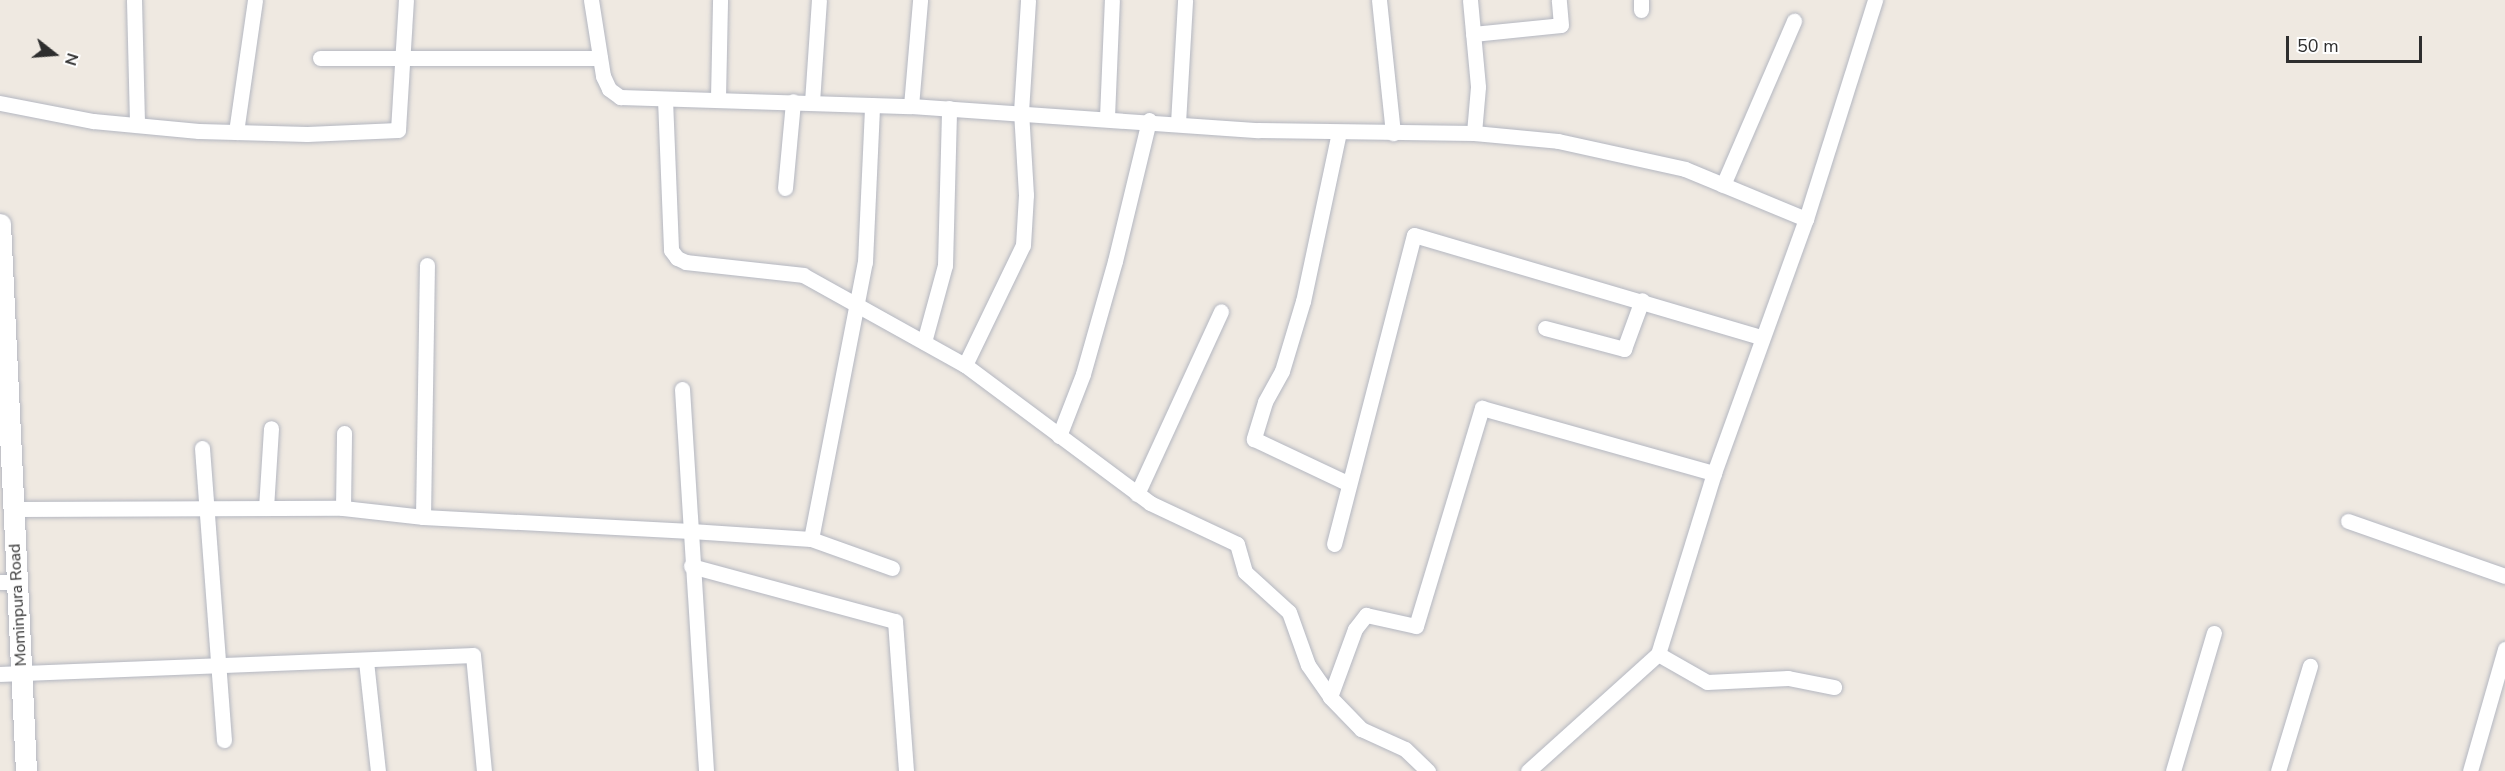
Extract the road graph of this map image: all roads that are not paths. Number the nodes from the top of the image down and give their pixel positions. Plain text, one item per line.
1 (134, 0) edge
2 (255, 0) edge
3 (406, 0) edge
4 (591, 0) edge
5 (720, 0) edge
6 (819, 0) edge
7 (920, 0) edge
8 (1028, 0) edge
9 (1112, 0) edge
10 (1185, 0) edge
11 (1379, 0) edge
12 (1470, 0) edge
13 (1559, 0) edge
14 (1875, 0) edge
15 (1794, 21) dead end
16 (1473, 34) junction
17 (320, 58) dead end
18 (600, 58) junction
19 (402, 60) junction
20 (718, 98) junction
21 (665, 99) junction
22 (793, 101) junction
23 (812, 102) junction
24 (0, 103) edge
25 (872, 105) junction
26 (911, 106) junction
27 (949, 108) junction
28 (1022, 112) junction
29 (1107, 117) junction
30 (1149, 120) junction
31 (1178, 123) junction
32 (137, 125) junction
33 (236, 132) junction
34 (1339, 132) junction
35 (1393, 133) junction
36 (1474, 133) junction
37 (1724, 184) junction
38 (785, 188) dead end
39 (1806, 219) junction
40 (0, 224) edge
41 (427, 265) dead end
42 (1642, 300) junction
43 (856, 306) junction
44 (1221, 312) dead end
45 (1545, 328) dead end
46 (1761, 337) junction
47 (924, 342) junction
48 (3, 361) edge
49 (965, 365) junction
50 (682, 389) dead end
51 (271, 428) dead end
52 (344, 433) dead end
53 (1059, 436) junction
54 (202, 448) dead end
55 (1714, 473) junction
56 (1349, 484) junction
57 (1137, 494) junction
58 (207, 508) junction
59 (266, 508) junction
60 (343, 508) junction
61 (14, 509) junction
62 (423, 517) junction
63 (2348, 520) dead end
64 (691, 531) junction
65 (811, 539) junction
66 (1334, 544) dead end
67 (691, 566) junction
68 (892, 568) dead end
69 (2505, 576) edge
70 (9, 582) edge
71 (2214, 633) dead end
72 (2505, 649) edge
73 (1658, 654) junction
74 (366, 661) junction
75 (218, 665) junction
76 (2310, 666) dead end
77 (21, 671) junction
78 (0, 674) edge
79 (1834, 687) dead end
80 (1330, 697) junction
81 (224, 741) dead end
82 (26, 771) edge
83 (378, 771) edge
84 (484, 771) edge
85 (706, 771) edge
86 (906, 771) edge
87 (1428, 771) edge
88 (1528, 771) edge
89 (2173, 771) edge
90 (2278, 771) edge
91 (2470, 771) edge

1 - 32 street
2 - 33 street
3 - 19 street
4 - 18 street
5 - 20 street
6 - 23 street
7 - 26 street
8 - 28 street
9 - 29 street
10 - 31 street
11 - 35 street
12 - 16 street
13 - 16 street
14 - 39 street
15 - 37 street
16 - 36 street
17 - 19 street
18 - 19 street
18 - 21 street
19 - 33 street
20 - 21 street
20 - 22 street
21 - 43 street
22 - 23 street
22 - 38 street
23 - 25 street
24 - 32 street
25 - 26 street
25 - 43 street
26 - 27 street
27 - 28 street
27 - 47 street
28 - 29 street
28 - 49 street
29 - 30 street
30 - 31 street
30 - 53 street
31 - 34 street
32 - 33 street
34 - 35 street
34 - 56 street
35 - 36 street
36 - 37 street
37 - 39 street
39 - 46 street
40 - 48 main road, Mominpura Road
41 - 62 street
42 - 45 street
42 - 46 street
42 - 56 street
43 - 47 street
43 - 65 street
44 - 57 street
46 - 55 street
47 - 49 street
48 - 61 main road, Mominpura Road
49 - 53 street
50 - 64 street
51 - 59 street
52 - 60 street
53 - 57 street
54 - 58 street
55 - 73 street
55 - 80 street
56 - 66 street
57 - 80 street
58 - 59 street
58 - 61 street
58 - 75 street
59 - 60 street
60 - 62 street
61 - 70 main road, Mominpura Road
62 - 64 street
63 - 69 street
64 - 65 street
64 - 67 street
65 - 68 street
67 - 85 street
67 - 86 street
70 - 77 main road, Mominpura Road
71 - 89 street
72 - 91 street
73 - 79 street
73 - 88 street
74 - 75 street
74 - 83 street
74 - 84 street
75 - 77 street
75 - 81 street
76 - 90 street
77 - 78 street
77 - 82 main road, Mominpura Road
80 - 87 street

